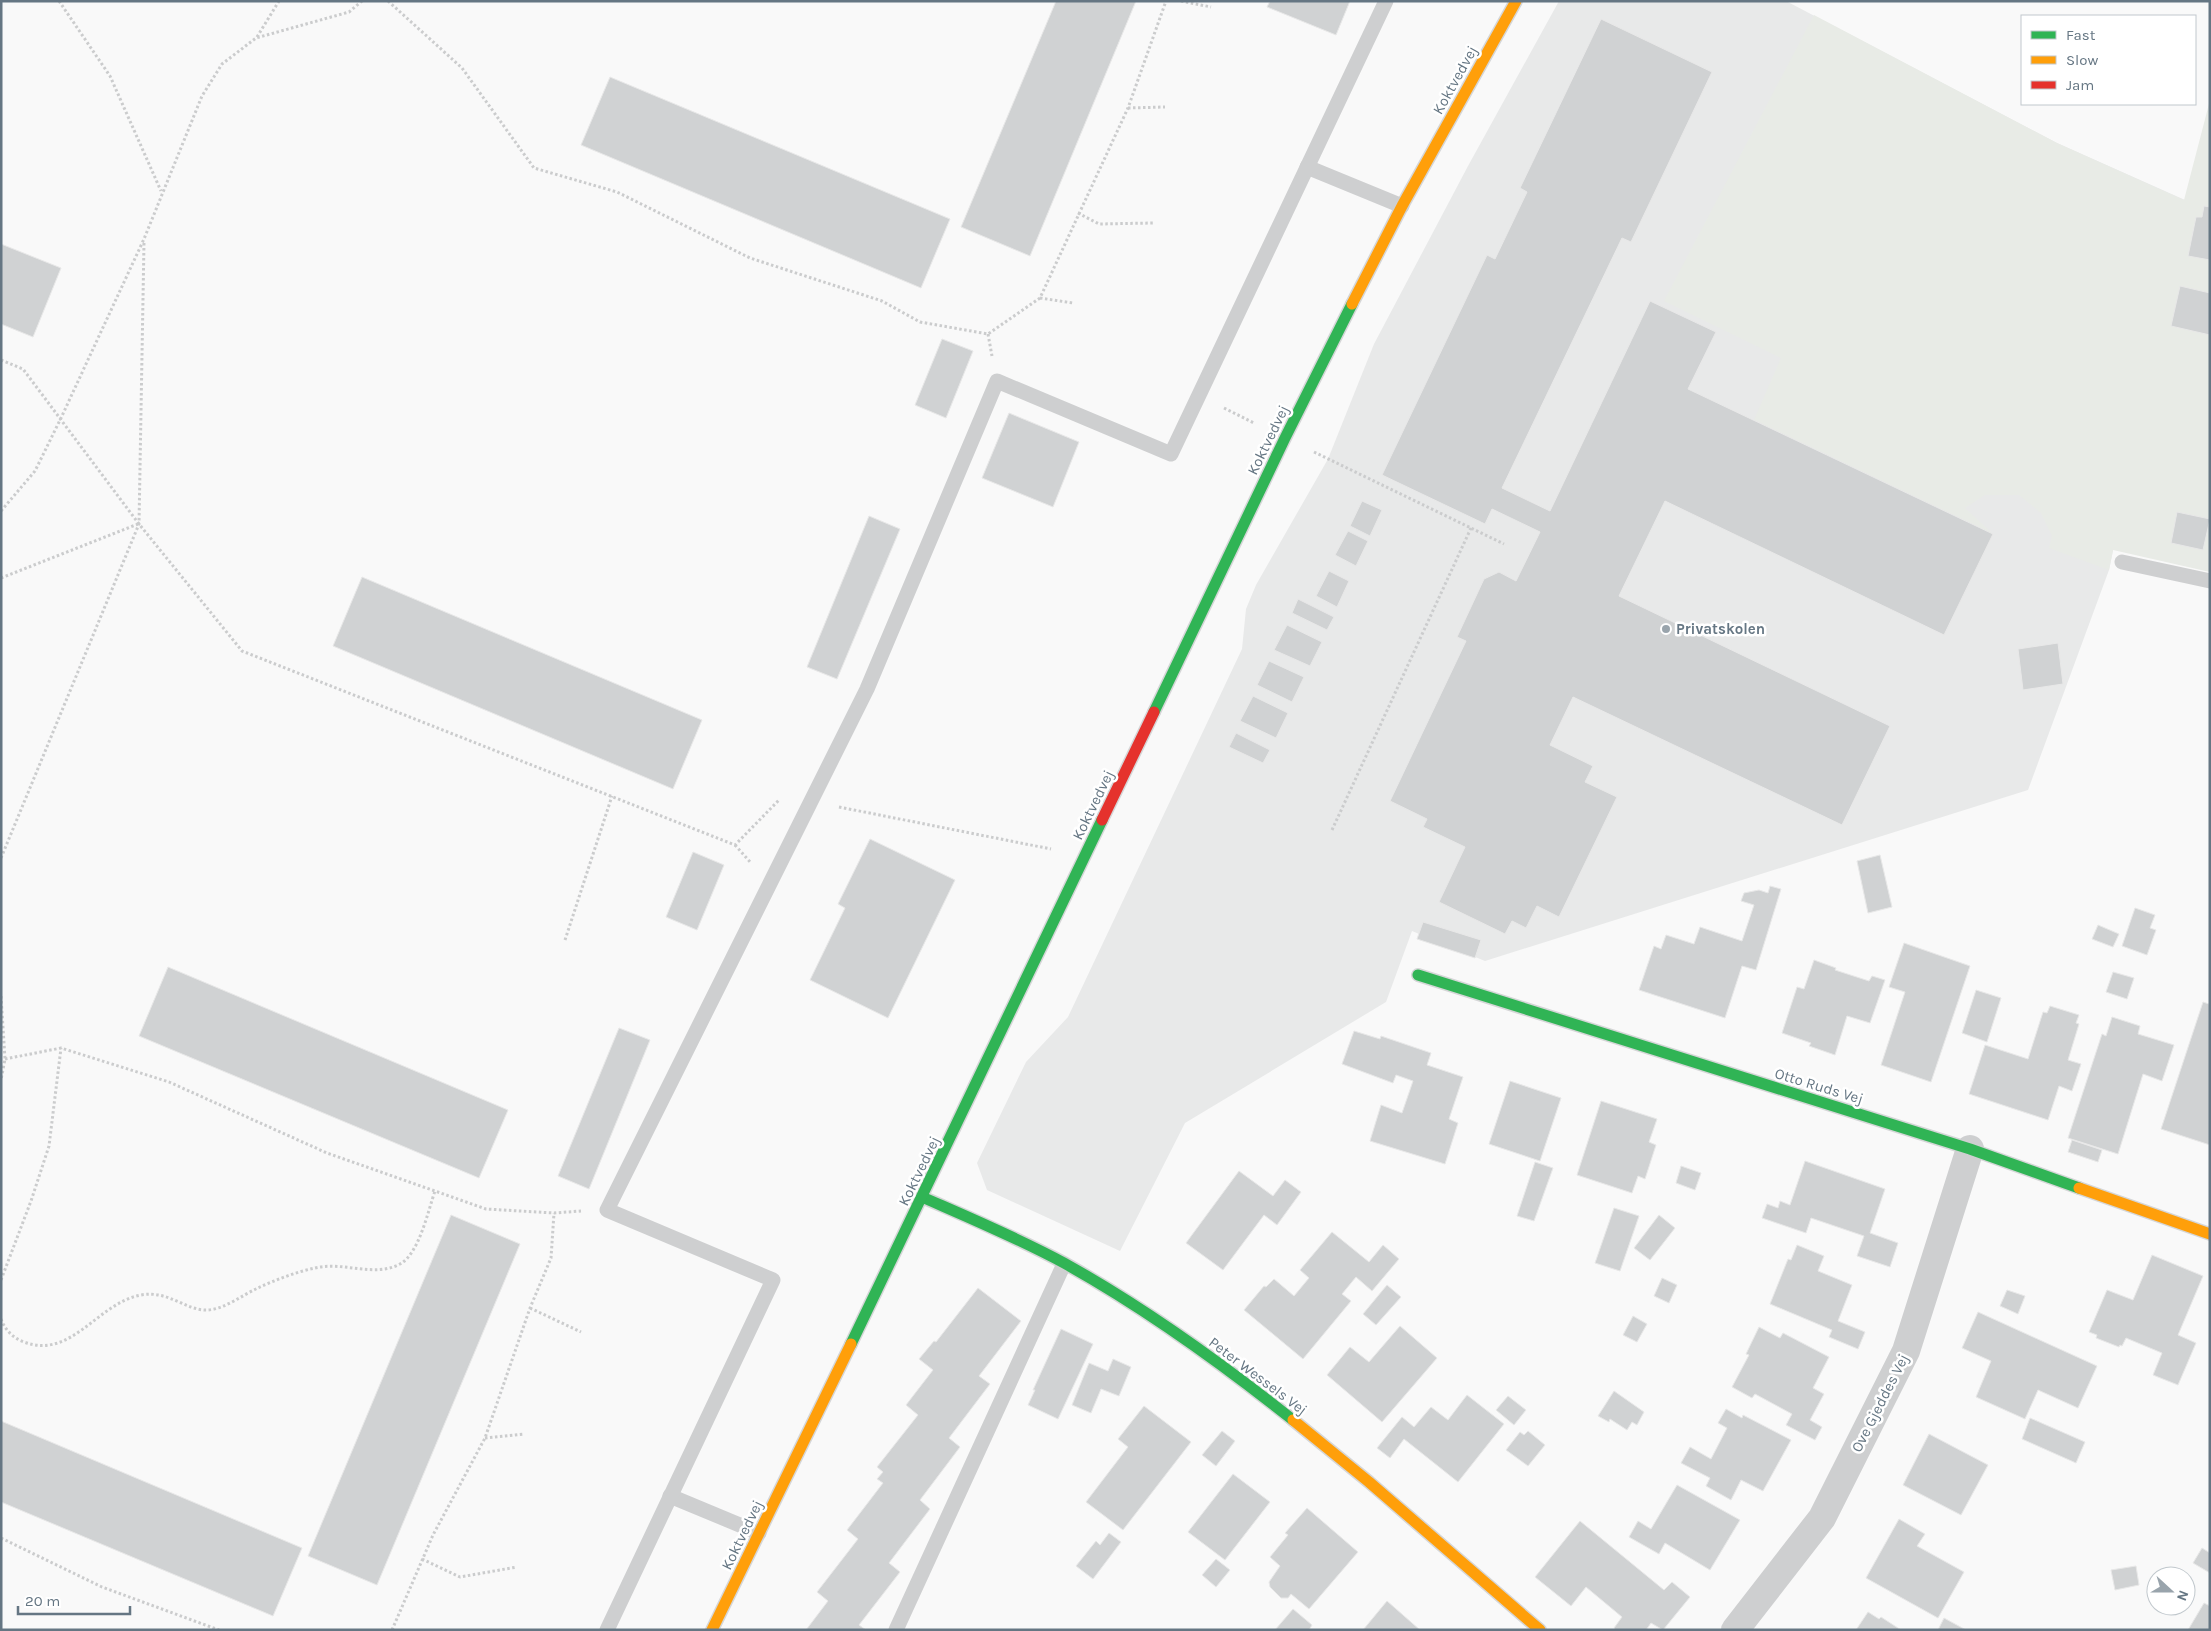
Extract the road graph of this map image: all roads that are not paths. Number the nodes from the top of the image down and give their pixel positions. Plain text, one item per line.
1 (1386, 1) edge
2 (1516, 1) edge
3 (1307, 167) junction
4 (1402, 206) junction
5 (2122, 562) dead end
6 (2210, 581) edge
7 (1418, 975) dead end
8 (1970, 1149) junction
9 (922, 1198) junction
10 (2210, 1234) edge
11 (1064, 1264) junction
12 (670, 1496) junction
13 (759, 1533) junction
14 (608, 1630) edge
15 (712, 1630) edge
16 (896, 1630) edge
17 (1540, 1630) edge
18 (1735, 1630) edge

1 - 3 lane
2 - 4 street, Koktvedvej
3 - 4 lane
3 - 12 lane
4 - 9 street, Koktvedvej
5 - 6 lane
7 - 8 street, Otto Ruds Vej
8 - 10 street, Otto Ruds Vej
8 - 18 street, Ove Gjeddes Vej
9 - 11 street, Peter Wessels Vej
9 - 13 street, Koktvedvej
11 - 16 lane
11 - 17 street, Peter Wessels Vej
12 - 13 lane
12 - 14 lane
13 - 15 street, Koktvedvej

